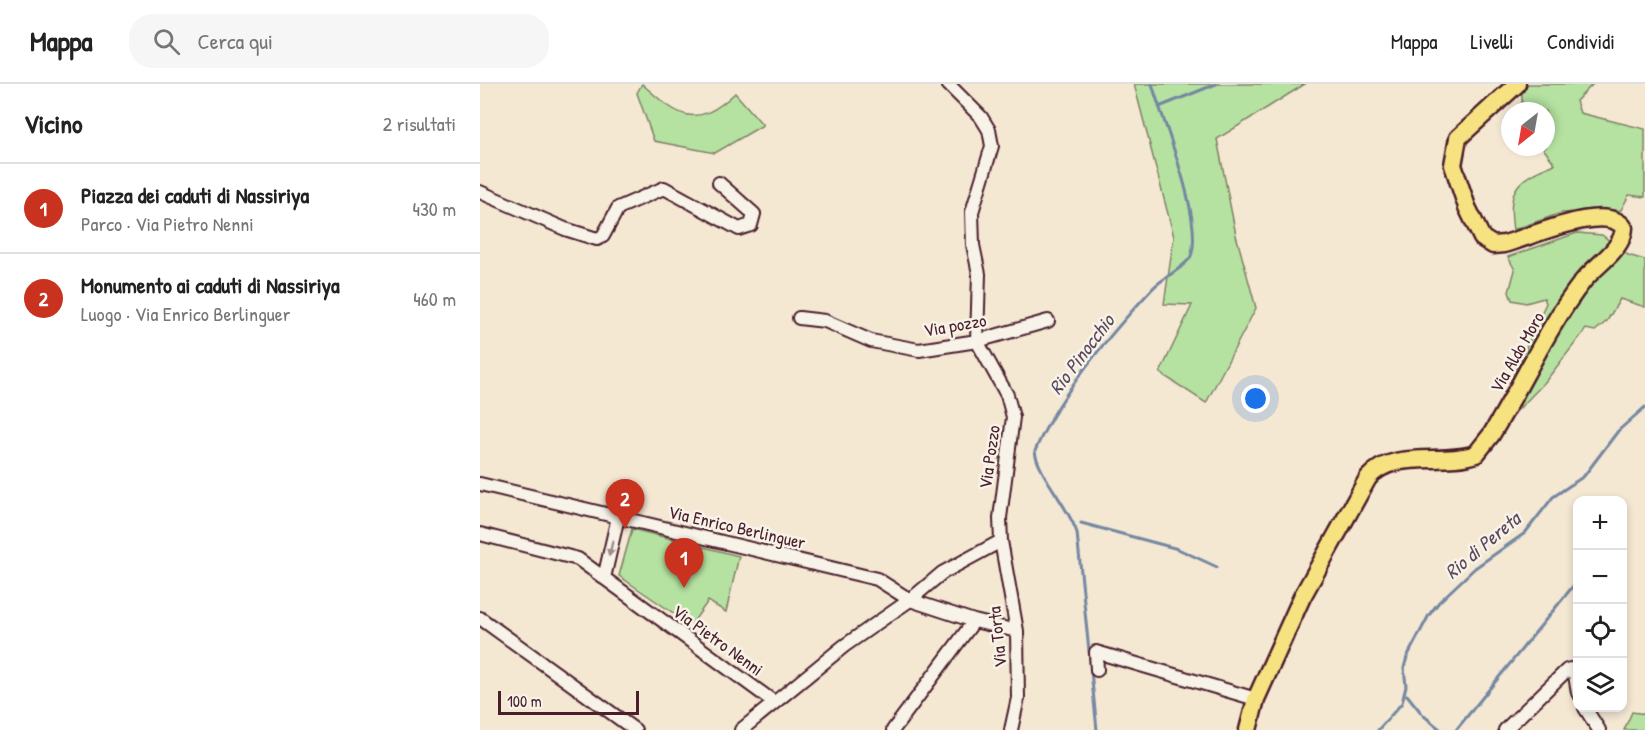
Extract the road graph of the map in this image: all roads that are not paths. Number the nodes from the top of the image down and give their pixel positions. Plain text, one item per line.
1 (948, 84) edge
2 (1517, 84) edge
3 (719, 183) dead end
4 (480, 192) edge
5 (800, 318) dead end
6 (1048, 321) dead end
7 (977, 341) junction
8 (480, 484) edge
9 (618, 518) junction
10 (480, 534) edge
11 (1001, 541) junction
12 (604, 578) junction
13 (910, 600) junction
14 (480, 618) edge
15 (974, 621) junction
16 (1017, 631) junction
17 (1097, 670) dead end
18 (1573, 671) edge
19 (1256, 699) junction
20 (774, 702) junction
21 (1588, 712) edge
22 (635, 730) edge
23 (741, 730) edge
24 (893, 730) edge
25 (1011, 730) edge
26 (1248, 730) edge
27 (1504, 730) edge
28 (1599, 730) edge

1 - 7 street, Via Pozzo
2 - 19 main road, Via Aldo Moro
3 - 4 street
5 - 7 street, Via pozzo
6 - 7 street, Via pozzo
7 - 11 street, Via Pozzo
8 - 9 street, Via Enrico Berlinguer
9 -> 12 street
9 - 13 street, Via Enrico Berlinguer
10 - 12 street, Via Pietro Nenni
11 - 13 street
11 - 16 street, Via Torta
12 - 20 street, Via Pietro Nenni
13 - 15 street, Via Enrico Berlinguer
13 - 20 street
14 - 22 street
15 - 16 street, Via Enrico Berlinguer
15 - 24 street
16 - 25 street, Via Torta
17 - 19 street
18 - 27 street
19 - 26 main road, Via Aldo Moro
20 - 23 street
21 - 28 street

